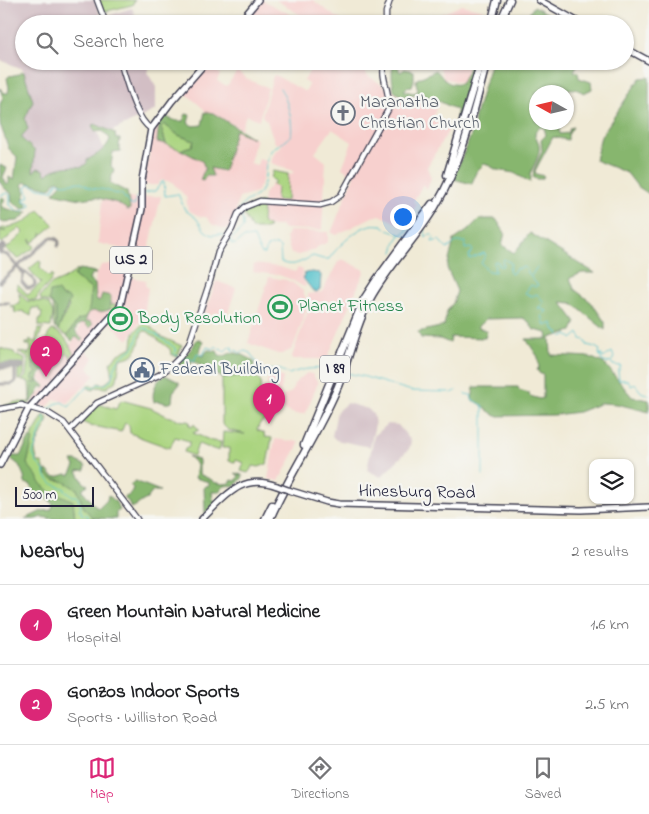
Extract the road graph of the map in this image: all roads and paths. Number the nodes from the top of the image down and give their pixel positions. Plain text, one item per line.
1 (97, 0) edge
2 (258, 0) edge
3 (390, 0) edge
4 (493, 0) edge
5 (497, 0) edge
6 (504, 0) edge
7 (510, 0) edge
8 (539, 0) edge
9 (103, 15) edge
10 (246, 15) edge
11 (386, 15) edge
12 (491, 15) edge
13 (493, 15) edge
14 (500, 15) edge
15 (502, 15) edge
16 (566, 15) edge
17 (634, 53) edge
18 (649, 61) edge
19 (123, 70) edge
20 (199, 70) edge
21 (384, 70) edge
22 (478, 70) edge
23 (485, 70) edge
24 (151, 130) junction
25 (420, 226) junction
26 (30, 407) junction
27 (0, 409) edge
28 (70, 430) junction
29 (0, 464) edge
30 (649, 507) edge
31 (137, 519) edge
32 (202, 519) edge
33 (265, 519) edge
34 (270, 519) edge

1 - 9 main road
2 - 10 main road
3 - 11 main road
4 - 12 highway
5 - 13 highway
6 - 14 highway
7 - 15 highway
8 - 16 main road
17 - 18 main road
19 - 24 main road
20 - 24 main road, US 2
21 - 28 main road
22 - 25 highway, I 89
23 - 25 highway, I 89
24 - 26 main road, US 2
25 - 33 highway, I 89
25 - 34 highway, I 89
26 - 27 main road
26 - 28 main road
26 - 29 main road, US 2
28 - 31 main road
30 - 32 main road, Hinesburg Road, bridge

